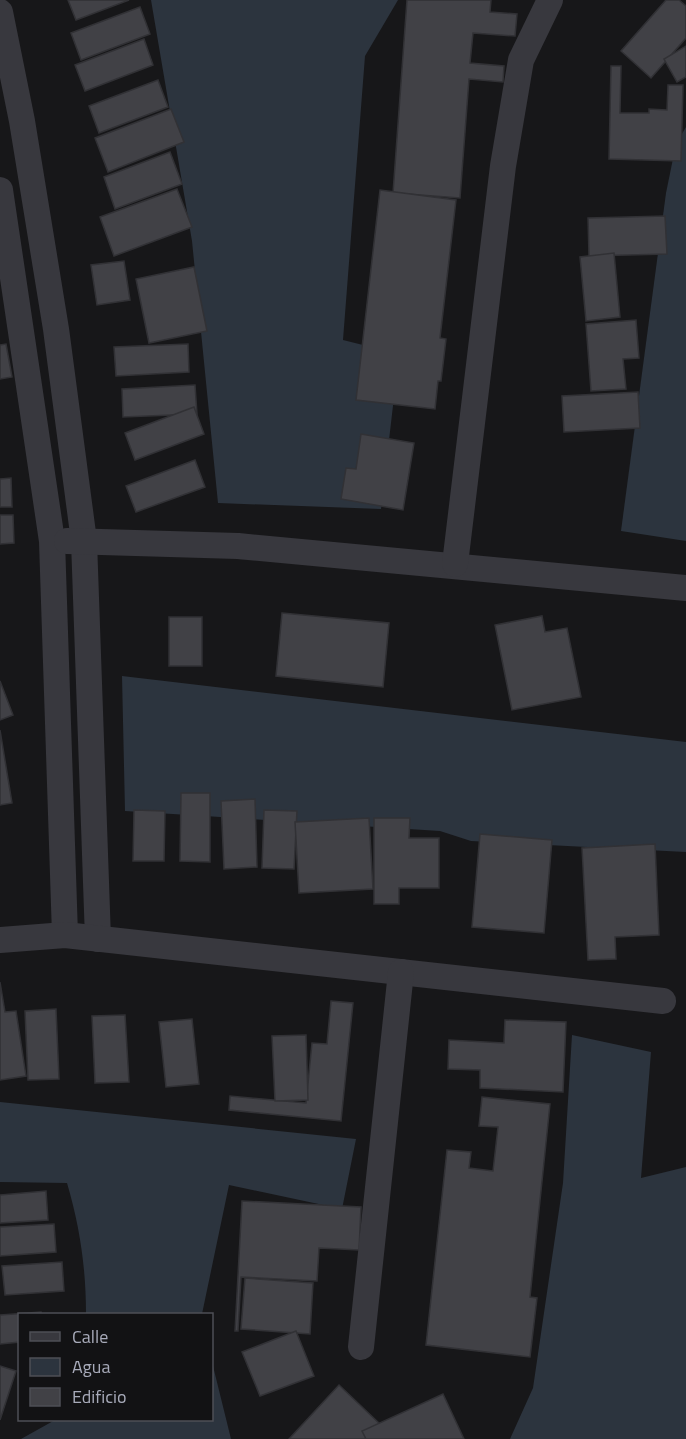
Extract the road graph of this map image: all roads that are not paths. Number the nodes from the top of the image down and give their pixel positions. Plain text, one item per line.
1 (550, 0) edge
2 (0, 12) edge
3 (11, 122) edge
4 (0, 190) edge
5 (52, 541) junction
6 (84, 541) junction
7 (455, 564) junction
8 (686, 588) edge
9 (65, 935) junction
10 (98, 939) junction
11 (0, 940) edge
12 (401, 972) junction
13 (663, 1001) dead end
14 (361, 1347) dead end

1 - 7 street
2 - 3 street
3 - 6 street
4 - 5 street
5 - 6 street
5 - 9 street
6 - 7 street
6 - 10 street
7 - 8 street
9 - 10 street
9 - 11 street
10 - 12 street
12 - 13 street
12 - 14 street

